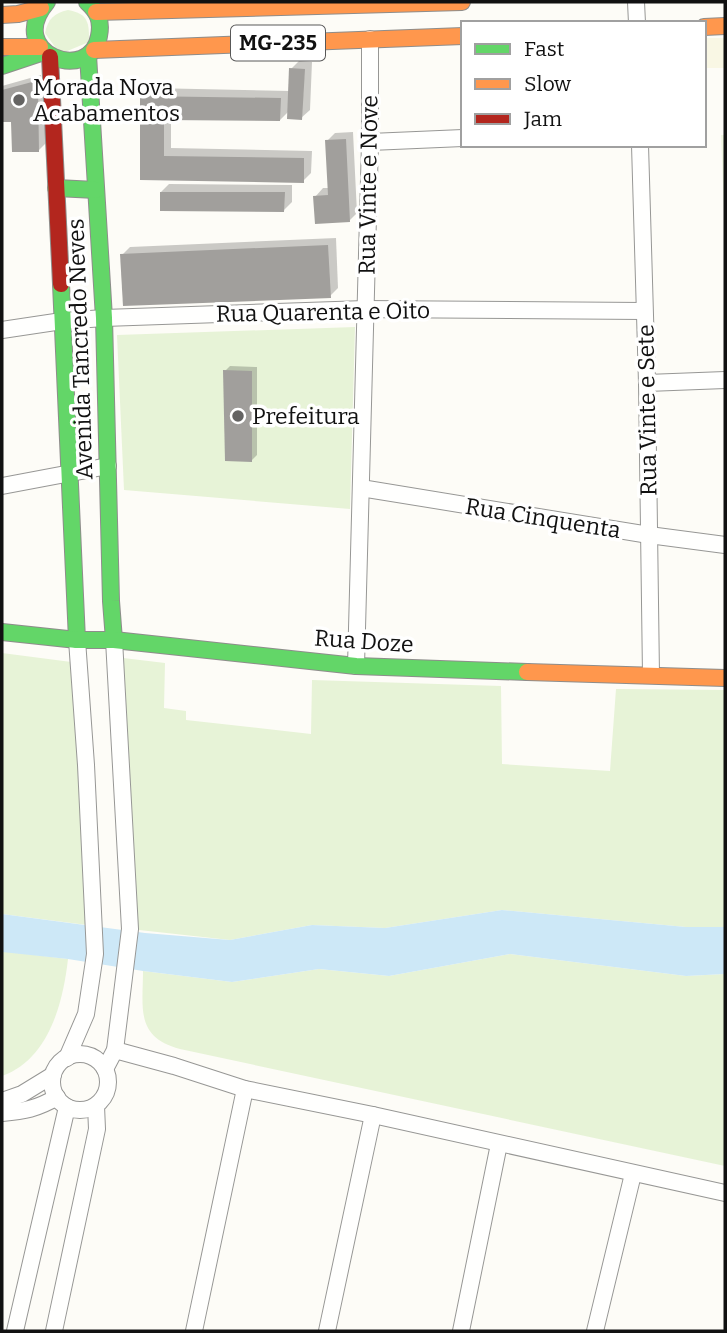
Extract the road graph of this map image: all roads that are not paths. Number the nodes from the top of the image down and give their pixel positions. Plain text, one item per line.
1 (462, 2) edge
2 (636, 2) edge
3 (372, 3) edge
4 (44, 5) edge
5 (92, 7) edge
6 (2, 15) edge
7 (636, 21) edge
8 (725, 26) edge
9 (706, 27) edge
10 (461, 36) edge
11 (370, 39) junction
12 (2, 47) edge
13 (44, 52) junction
14 (91, 53) junction
15 (2, 66) edge
16 (70, 89) junction
17 (461, 138) edge
18 (370, 142) junction
19 (640, 147) edge
20 (56, 188) junction
21 (96, 190) junction
22 (365, 309) junction
23 (645, 311) junction
24 (104, 318) junction
25 (62, 321) junction
26 (2, 330) edge
27 (725, 380) edge
28 (647, 383) junction
29 (108, 466) junction
30 (69, 473) junction
31 (2, 486) edge
32 (361, 488) junction
33 (649, 535) junction
34 (725, 545) edge
35 (2, 632) edge
36 (77, 640) junction
37 (114, 640) junction
38 (356, 666) junction
39 (651, 675) junction
40 (725, 678) edge
41 (115, 1050) junction
42 (67, 1058) junction
43 (105, 1069) junction
44 (53, 1075) junction
45 (245, 1089) junction
46 (2, 1101) edge
47 (62, 1102) junction
48 (96, 1106) junction
49 (2, 1113) edge
50 (373, 1115) junction
51 (499, 1144) junction
52 (633, 1174) junction
53 (725, 1193) edge
54 (15, 1331) edge
55 (54, 1331) edge
56 (194, 1331) edge
57 (327, 1331) edge
58 (461, 1331) edge
59 (595, 1331) edge

1 - 3 street, MG-235
2 - 7 street
3 - 5 street, MG-235
4 - 6 street
4 - 13 street, Avenida Tancredo Neves
5 - 14 street, Avenida Tancredo Neves
8 - 9 street
10 - 11 street, MG-235
11 - 14 street, MG-235
11 - 18 street, Rua Vinte e Nove
12 - 13 street
13 - 14 street
13 - 15 street
13 - 16 street, Avenida Tancredo Neves
14 - 16 street, Avenida Tancredo Neves
16 - 20 street, Avenida Tancredo Neves
16 - 21 street, Avenida Tancredo Neves
17 - 18 street
18 - 22 street, Rua Vinte e Nove
19 - 23 street, Rua Vinte e Sete
20 - 21 street
20 - 25 street, Avenida Tancredo Neves
21 - 24 street, Avenida Tancredo Neves
22 - 23 street, Rua Quarenta e Oito
22 - 24 street, Rua Quarenta e Oito
22 - 32 street, Rua Vinte e Nove
23 - 28 street, Rua Vinte e Sete
24 - 25 street, Rua Quarenta e Oito
24 - 29 street, Avenida Tancredo Neves
25 - 26 street, Rua Quarenta e Oito
25 - 30 street, Avenida Tancredo Neves
27 - 28 street
28 - 33 street, Rua Vinte e Sete
29 - 30 street
29 - 37 street, Avenida Tancredo Neves
30 - 31 street
30 - 36 street, Avenida Tancredo Neves
32 - 33 street, Rua Cinquenta
32 - 38 street, Rua Vinte e Nove
33 - 34 street, Rua Cinquenta
33 - 39 street, Rua Vinte e Sete
35 - 36 street, Rua Doze
36 - 37 street, Rua Doze
36 - 42 street
37 - 38 street, Rua Doze
37 - 41 street
38 - 39 street, Rua Doze
39 - 40 street, Rua Doze
41 - 43 street
41 - 45 street
42 - 43 street
42 - 44 street
43 - 48 street
44 - 46 street
44 - 47 street
45 - 50 street
45 - 56 street
47 - 48 street
47 - 49 street
47 - 54 street
48 - 55 street
50 - 51 street
50 - 57 street
51 - 52 street
51 - 58 street
52 - 53 street
52 - 59 street

